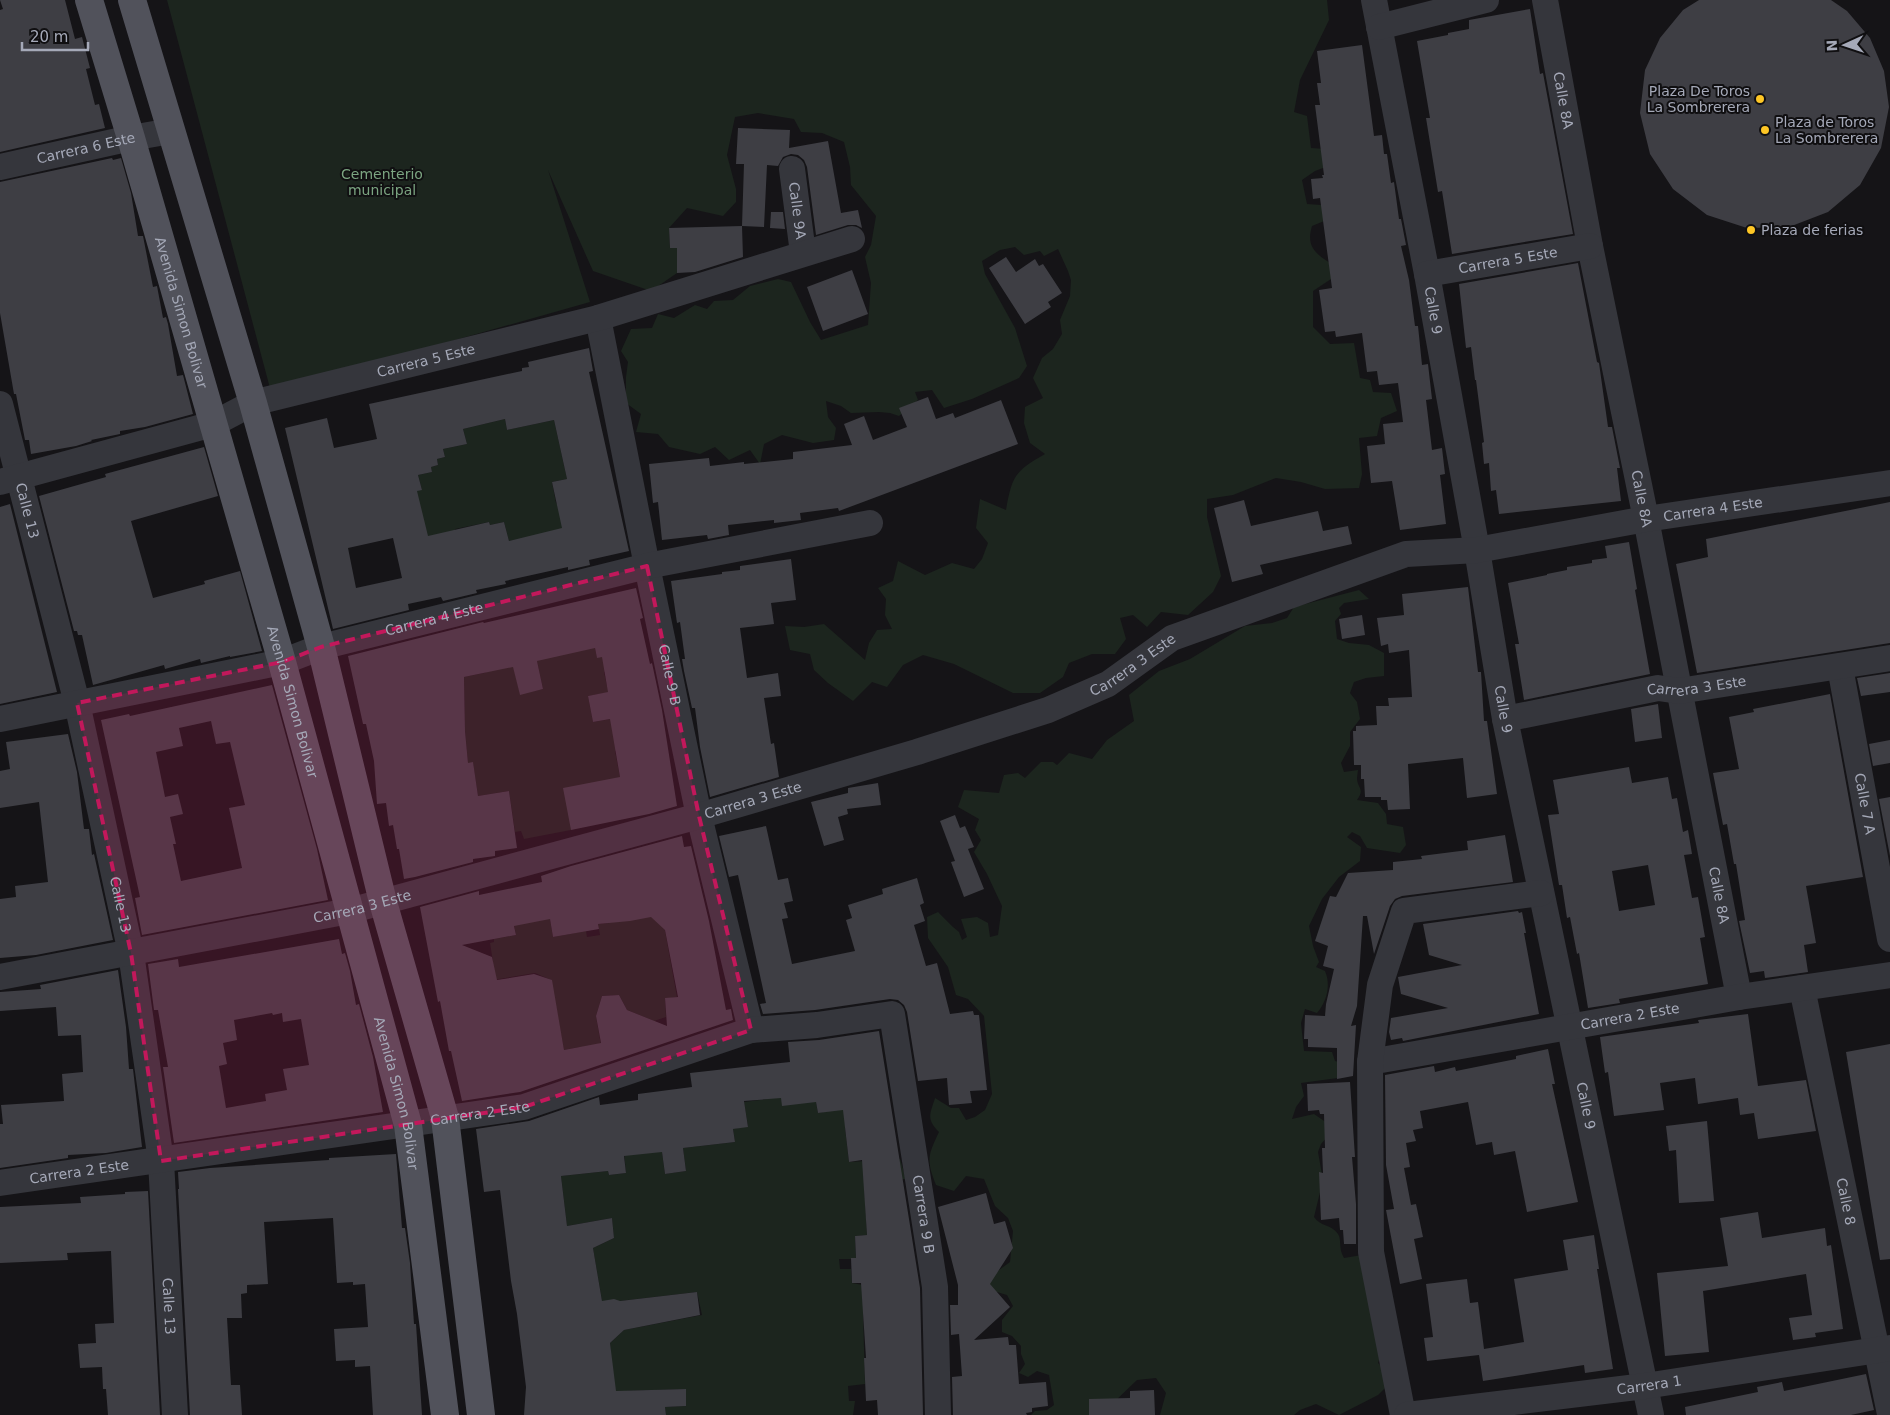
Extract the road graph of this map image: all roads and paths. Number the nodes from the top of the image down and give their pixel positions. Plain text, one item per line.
1 (88, 0) edge
2 (132, 0) edge
3 (1374, 0) edge
4 (1486, 0) edge
5 (1545, 0) edge
6 (1379, 27) junction
7 (171, 132) junction
8 (131, 138) junction
9 (0, 167) edge
10 (792, 169) dead end
11 (852, 239) dead end
12 (1590, 246) junction
13 (803, 253) junction
14 (1427, 274) junction
15 (598, 318) junction
16 (253, 403) junction
17 (0, 404) edge
18 (213, 424) junction
19 (10, 479) edge
20 (1890, 483) edge
21 (1646, 519) junction
22 (870, 523) dead end
23 (1477, 550) junction
24 (647, 566) junction
25 (321, 647) junction
26 (1890, 658) edge
27 (282, 662) junction
28 (1840, 667) junction
29 (1679, 691) junction
30 (77, 703) junction
31 (0, 719) edge
32 (1505, 719) junction
33 (699, 816) junction
34 (1541, 893) junction
35 (383, 902) junction
36 (349, 911) junction
37 (1890, 939) edge
38 (131, 953) junction
39 (1890, 975) edge
40 (0, 977) edge
41 (1802, 988) junction
42 (1739, 997) junction
43 (892, 1014) joint
44 (1570, 1027) junction
45 (751, 1030) junction
46 (1370, 1062) junction
47 (445, 1118) junction
48 (408, 1125) junction
49 (160, 1161) junction
50 (0, 1183) edge
51 (1884, 1349) edge
52 (1645, 1386) junction
53 (1890, 1414) edge
54 (175, 1415) edge
55 (445, 1415) edge
56 (481, 1415) edge
57 (938, 1415) edge
58 (1403, 1415) edge
59 (1407, 1415) edge
60 (1651, 1415) edge

1 - 8 main road, Avenida Simon Bolivar
2 - 7 main road
3 - 6 street, Calle 9
4 - 6 street
5 - 12 street, Calle 8A
6 - 14 street, Calle 9
7 - 8 street, Carrera 6 Este
7 - 16 main road
8 - 9 street, Carrera 6 Este
8 - 18 main road, Avenida Simon Bolivar
10 - 13 street, Calle 9A
11 - 13 street, Carrera 5 Este
12 - 14 street, Carrera 5 Este
12 - 21 street, Calle 8A
13 - 15 street, Carrera 5 Este
14 - 23 street, Calle 9
15 - 16 street, Carrera 5 Este
15 - 24 street, Calle 9 B
16 - 18 street, Carrera 5 Este
16 - 25 main road
17 - 19 street, Calle 13
18 - 19 street, Carrera 5 Este
18 - 27 main road, Avenida Simon Bolivar
19 - 30 street, Calle 13
20 - 21 street, Carrera 4 Este
21 - 23 street, Carrera 4 Este
21 - 29 street, Calle 8A
22 - 24 street, Carrera 4 Este
23 - 32 street, Calle 9
23 - 33 street, Carrera 3 Este
24 - 25 street, Carrera 4 Este
24 - 33 street, Calle 9 B
25 - 27 street, Carrera 4 Este
25 - 35 main road
26 - 28 street, Carrera 3 Este
27 - 30 street, Carrera 4 Este
27 - 36 main road, Avenida Simon Bolivar
28 - 29 street, Carrera 3 Este
28 - 37 street, Calle 7 A
29 - 32 street, Carrera 3 Este
29 - 42 street, Calle 8A
30 - 31 street, Carrera 4 Este
30 - 38 street, Calle 13
32 - 34 street, Calle 9
33 - 35 street, Carrera 3 Este
33 - 45 street, Calle 9 B
34 - 44 street, Calle 9
34 - 46 street
35 - 36 street, Carrera 3 Este
35 - 47 main road
36 - 38 street, Carrera 3 Este
36 - 48 main road, Avenida Simon Bolivar
38 - 40 street, Carrera 3 Este
38 - 49 street, Calle 13
39 - 41 street, Carrera 2 Este
41 - 42 street, Carrera 2 Este
41 - 51 street, Calle 8
42 - 44 street, Carrera 2 Este
43 - 45 street, Carrera 2 Este
43 - 57 street, Carrera 9 B
44 - 46 street, Carrera 2 Este
44 - 52 street, Calle 9
45 - 47 street, Carrera 2 Este
46 - 58 street
47 - 48 street, Carrera 2 Este
47 - 56 main road
48 - 49 street, Carrera 2 Este
48 - 55 main road, Avenida Simon Bolivar
49 - 50 street, Carrera 2 Este
49 - 54 street, Calle 13
51 - 52 street, Carrera 1
51 - 53 street, Calle 8
52 - 59 street, Carrera 1
52 - 60 street, Calle 9

